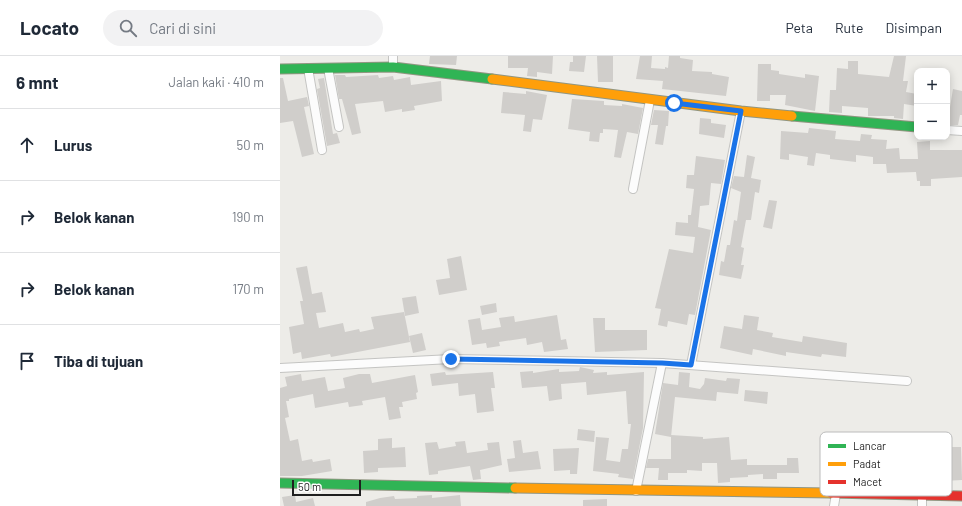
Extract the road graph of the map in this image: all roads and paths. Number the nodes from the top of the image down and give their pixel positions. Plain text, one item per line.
1 (393, 56) edge
2 (393, 67) junction
3 (308, 68) junction
4 (328, 68) junction
5 (280, 69) edge
6 (650, 100) junction
7 (741, 111) junction
8 (339, 127) dead end
9 (914, 127) edge
10 (950, 130) edge
11 (962, 131) edge
12 (322, 150) dead end
13 (633, 189) dead end
14 (662, 363) junction
15 (691, 365) junction
16 (280, 368) edge
17 (907, 381) dead end
18 (280, 483) edge
19 (636, 491) junction
20 (820, 494) edge
21 (836, 496) edge
22 (952, 496) edge
23 (962, 496) edge
24 (834, 506) edge

1 - 2 street
2 - 4 street
2 - 6 street
3 - 4 street
3 - 5 street
3 - 12 street
4 - 8 street
6 - 7 street
6 - 13 street
7 - 9 street
7 - 15 street
10 - 11 street
14 - 15 street
14 - 16 street
14 - 19 street
15 - 17 street
18 - 19 street
19 - 20 street
21 - 24 street
22 - 23 street

